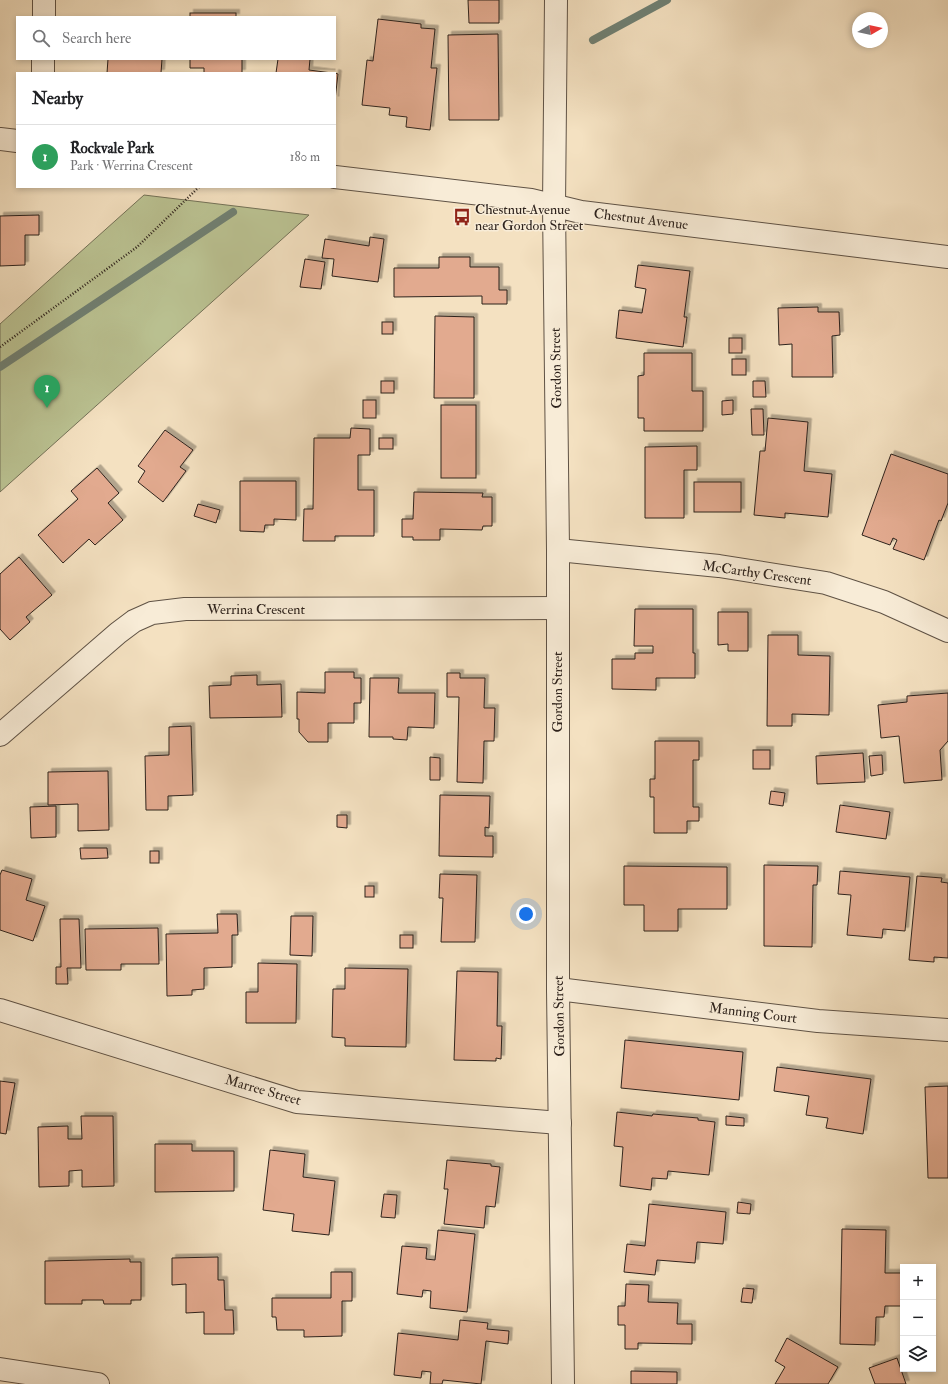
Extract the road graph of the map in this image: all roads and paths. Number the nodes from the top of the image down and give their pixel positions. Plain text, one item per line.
1 (44, 0) edge
2 (556, 0) edge
3 (44, 16) edge
4 (43, 60) edge
5 (43, 72) edge
6 (0, 139) edge
7 (16, 141) edge
8 (336, 178) edge
9 (198, 188) edge
10 (554, 206) junction
11 (948, 257) edge
12 (0, 347) edge
13 (558, 550) junction
14 (557, 608) junction
15 (948, 631) edge
16 (0, 736) edge
17 (558, 989) junction
18 (0, 1010) edge
19 (948, 1030) edge
20 (560, 1123) junction
21 (0, 1369) edge
22 (98, 1384) edge
23 (563, 1384) edge

1 - 3 street
2 - 10 street, Gordon Street
4 - 5 street
6 - 7 street
8 - 10 street, Chestnut Avenue
9 - 12 path
10 - 11 street, Chestnut Avenue
10 - 13 street, Gordon Street
13 - 14 street, Gordon Street
13 - 15 street, McCarthy Crescent
14 - 16 street, Werrina Crescent
14 - 17 street, Gordon Street
17 - 19 street, Manning Court
17 - 20 street, Gordon Street
18 - 20 street, Marree Street
20 - 23 street, Gordon Street
21 - 22 street

